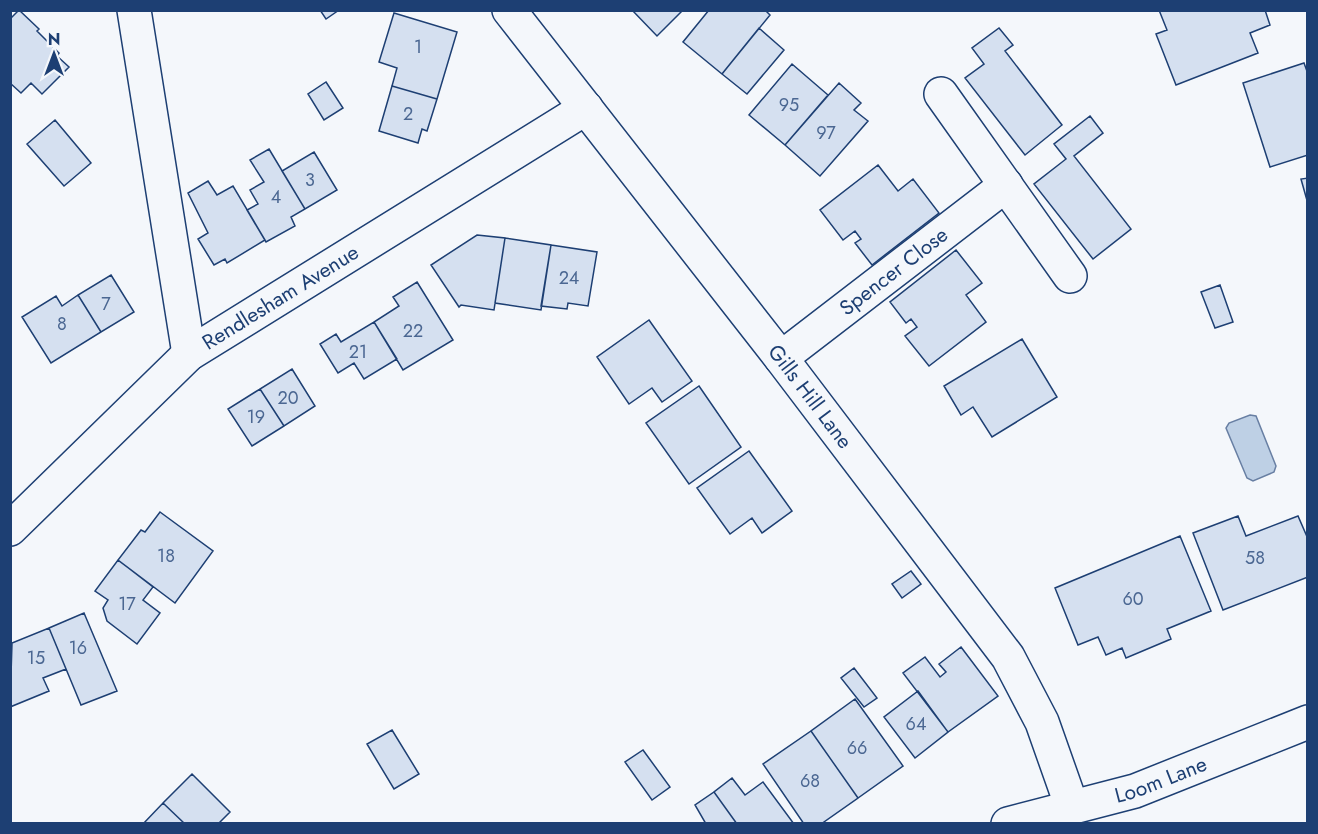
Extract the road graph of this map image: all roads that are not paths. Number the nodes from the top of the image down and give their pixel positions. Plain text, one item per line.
1 (134, 10) edge
2 (509, 10) edge
3 (941, 94) dead end
4 (586, 108) junction
5 (1006, 185) junction
6 (1070, 276) dead end
7 (189, 354) junction
8 (781, 358) junction
9 (10, 528) edge
10 (1308, 722) edge
11 (1072, 807) junction
12 (1008, 824) edge

1 - 7 street
2 - 4 street, Gills Hill Lane
3 - 5 street
4 - 7 street, Rendlesham Avenue
4 - 8 street, Gills Hill Lane
5 - 6 street
5 - 8 street, Spencer Close
7 - 9 street, Rendlesham Avenue
8 - 11 street, Gills Hill Lane
10 - 11 street, Loom Lane
11 - 12 street, Loom Lane

